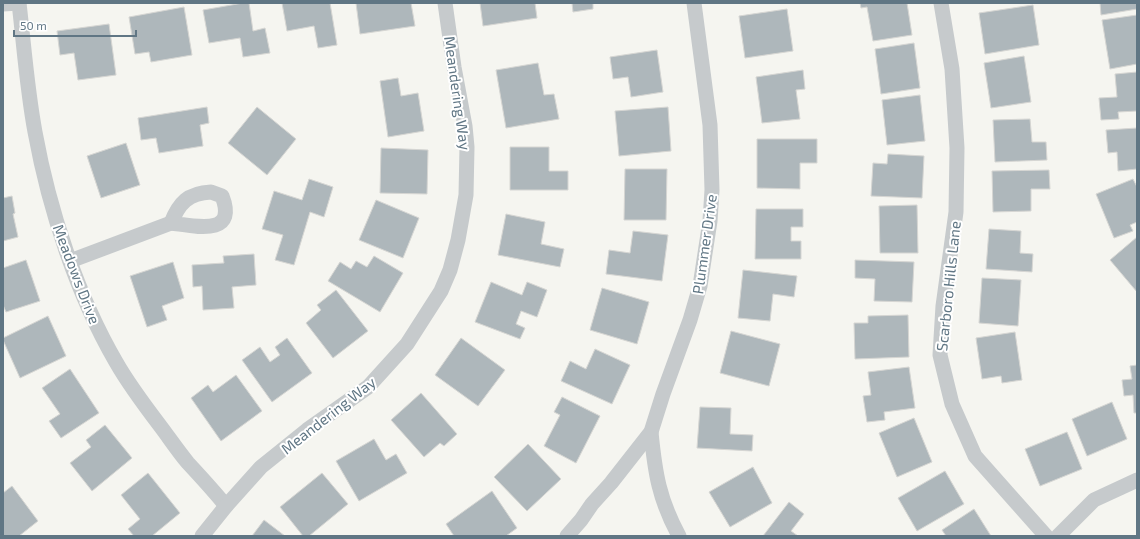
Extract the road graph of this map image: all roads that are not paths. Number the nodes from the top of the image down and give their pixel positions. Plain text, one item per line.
1 (19, 3) edge
2 (444, 3) edge
3 (694, 3) edge
4 (941, 3) edge
5 (3, 4) edge
6 (171, 223) dead end
7 (70, 261) junction
8 (651, 432) junction
9 (1137, 480) edge
10 (226, 506) junction
11 (202, 536) edge
12 (567, 536) edge
13 (679, 536) edge
14 (1046, 536) edge
15 (1058, 536) edge

1 - 5 street
1 - 7 street, Meadows Drive
2 - 10 street, Meandering Way
3 - 8 street, Plummer Drive
4 - 14 street, Scarboro Hills Lane
6 - 7 street
7 - 10 street, Meadows Drive
8 - 12 street, Plummer Drive
8 - 13 street, Plummer Drive
9 - 15 street
10 - 11 street, Meandering Way

